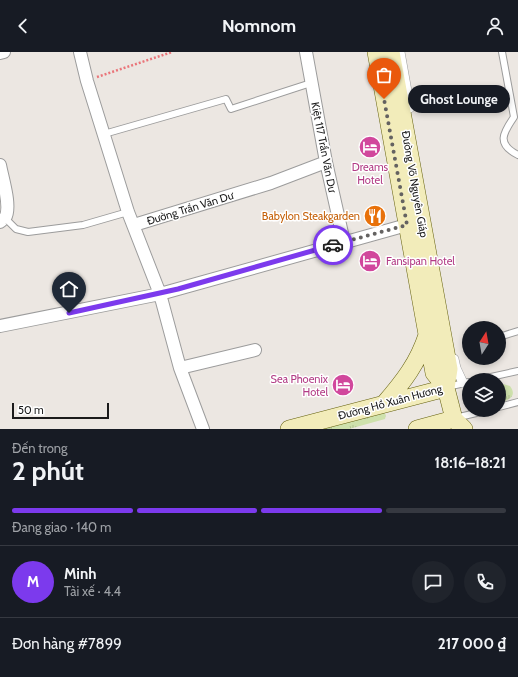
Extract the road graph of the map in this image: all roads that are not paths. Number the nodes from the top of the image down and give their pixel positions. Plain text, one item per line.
1 (4, 52) edge
2 (80, 52) edge
3 (306, 52) edge
4 (376, 52) edge
5 (391, 52) edge
6 (400, 52) edge
7 (502, 52) edge
8 (0, 53) edge
9 (312, 83) junction
10 (104, 134) junction
11 (518, 155) edge
12 (326, 162) junction
13 (0, 165) edge
14 (128, 212) junction
15 (2, 220) edge
16 (414, 223) junction
17 (134, 225) junction
18 (344, 242) junction
19 (160, 294) junction
20 (0, 326) edge
21 (518, 331) edge
22 (427, 335) junction
23 (506, 335) edge
24 (256, 350) dead end
25 (180, 368) junction
26 (518, 371) edge
27 (506, 374) edge
28 (462, 376) edge
29 (462, 383) edge
30 (446, 388) junction
31 (518, 402) edge
32 (384, 404) junction
33 (506, 405) edge
34 (475, 417) edge
35 (456, 426) edge
36 (203, 429) edge
37 (289, 429) edge
38 (416, 429) edge

1 - 8 street
2 - 10 street, Đường Trần Văn Dư
3 - 9 street, Kiệt 117 Trần Văn Dư
4 - 16 main road, Đường Võ Nguyên Giáp
5 - 16 main road, Đường Võ Nguyên Giáp
6 - 28 street
7 - 11 lane
9 - 10 lane
9 - 12 street, Kiệt 117 Trần Văn Dư
10 - 14 street, Đường Trần Văn Dư
12 - 17 street, Đường Trần Văn Dư
12 - 18 street, Kiệt 117 Trần Văn Dư
13 - 15 street
14 - 15 lane
14 - 17 street, Đường Trần Văn Dư
16 - 18 street
16 - 22 main road, Đường Võ Nguyên Giáp
16 - 30 main road, Đường Võ Nguyên Giáp
17 - 19 street
18 - 19 street
19 - 20 street
19 - 25 street
21 - 23 lane
22 - 30 main road, Đường Võ Nguyên Giáp
22 - 32 main road
24 - 25 street
25 - 36 street
26 - 27 lane
29 - 30 lane, Đường Hồ Xuân Hương
30 - 32 main road, Đường Hồ Xuân Hương
30 - 35 main road, Đường Võ Nguyên Giáp
31 - 33 lane
32 - 37 main road, Đường Hồ Xuân Hương
34 - 35 lane
35 - 38 main road

